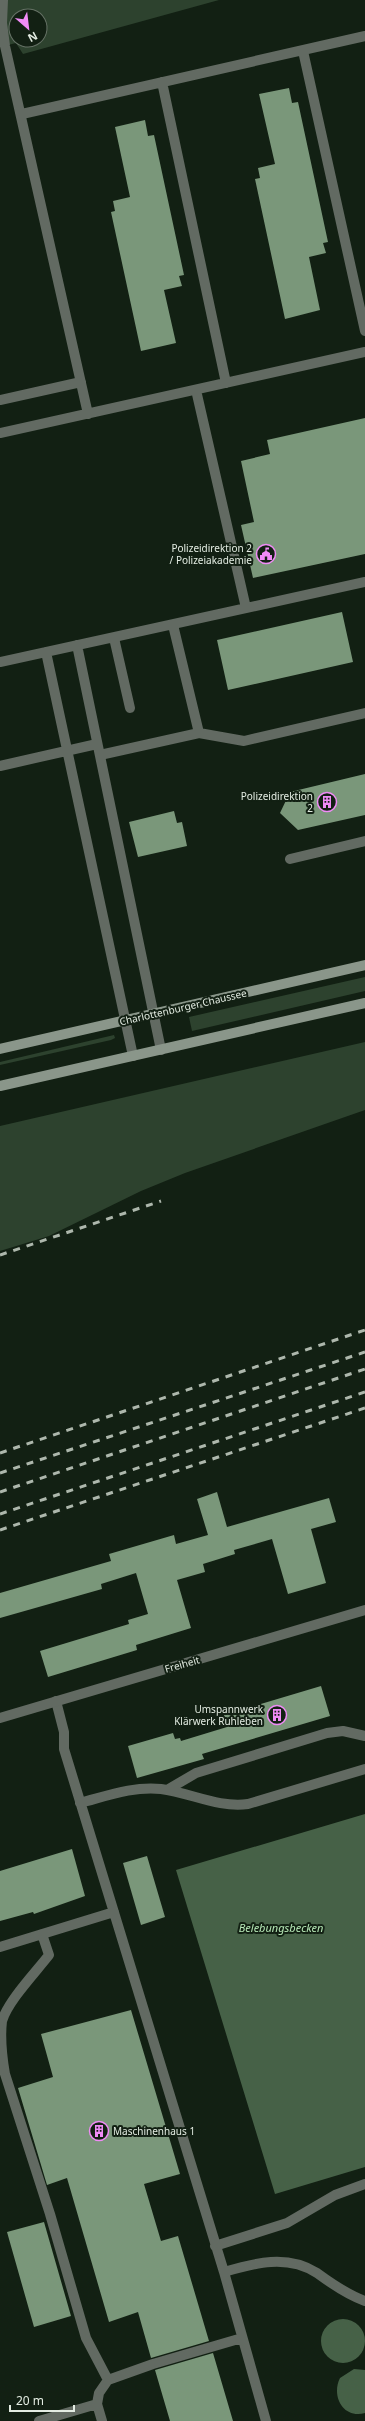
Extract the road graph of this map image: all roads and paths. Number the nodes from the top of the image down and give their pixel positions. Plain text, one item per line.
1 (3, 0) edge
2 (365, 36) edge
3 (302, 51) junction
4 (162, 82) junction
5 (22, 114) junction
6 (365, 331) edge
7 (365, 352) edge
8 (82, 382) junction
9 (226, 383) junction
10 (196, 390) junction
11 (0, 400) edge
12 (88, 414) junction
13 (0, 434) edge
14 (365, 582) edge
15 (246, 608) junction
16 (173, 624) junction
17 (114, 638) junction
18 (77, 645) junction
19 (46, 652) junction
20 (0, 662) edge
21 (130, 708) dead end
22 (365, 713) edge
23 (199, 733) junction
24 (97, 744) junction
25 (67, 750) junction
26 (100, 755) junction
27 (0, 766) edge
28 (365, 841) edge
29 (290, 859) dead end
30 (365, 965) edge
31 (365, 1003) edge
32 (154, 1013) junction
33 (126, 1020) junction
34 (0, 1049) edge
35 (161, 1050) junction
36 (134, 1056) junction
37 (0, 1086) edge
38 (365, 1610) edge
39 (56, 1701) junction
40 (0, 1718) edge
41 (365, 1736) edge
42 (365, 1769) edge
43 (167, 1790) junction
44 (80, 1803) junction
45 (114, 1912) junction
46 (42, 1934) junction
47 (0, 1947) edge
48 (365, 2184) edge
49 (215, 2246) junction
50 (224, 2272) junction
51 (365, 2302) edge
52 (242, 2338) junction
53 (108, 2380) junction
54 (97, 2404) junction
55 (39, 2421) edge
56 (102, 2421) edge
57 (266, 2421) edge

1 - 5 street
2 - 3 street
3 - 4 street
3 - 6 street
4 - 5 street
4 - 9 street
5 - 8 street
7 - 9 street
8 - 11 street
8 - 12 street
9 - 10 street
10 - 12 street
10 - 15 street
12 - 13 street
14 - 15 street
15 - 16 street
16 - 17 street
16 - 23 street
17 - 18 street
17 - 21 street
18 - 19 street
18 - 24 street
19 - 20 street
19 - 25 street
22 - 23 street
23 - 26 street
24 - 25 street
24 - 26 street
25 - 27 street
25 - 33 street
26 - 32 street
28 - 29 street
30 - 32 main road, Charlottenburger Chaussee
31 - 35 main road
32 - 33 main road, Charlottenburger Chaussee
32 - 35 street
33 - 34 main road, Charlottenburger Chaussee
33 - 36 street
35 - 36 main road
36 - 37 main road
38 - 39 street, Freiheit
39 - 40 street, Freiheit
39 - 44 street
41 - 43 street
42 - 43 street
43 - 44 street
44 - 45 street
45 - 46 street
45 - 49 street
46 - 47 street
46 - 53 street
48 - 49 street
49 - 50 street
50 - 51 street
50 - 52 street
52 - 53 street
52 - 57 street
53 - 54 street
54 - 55 street
54 - 56 street

